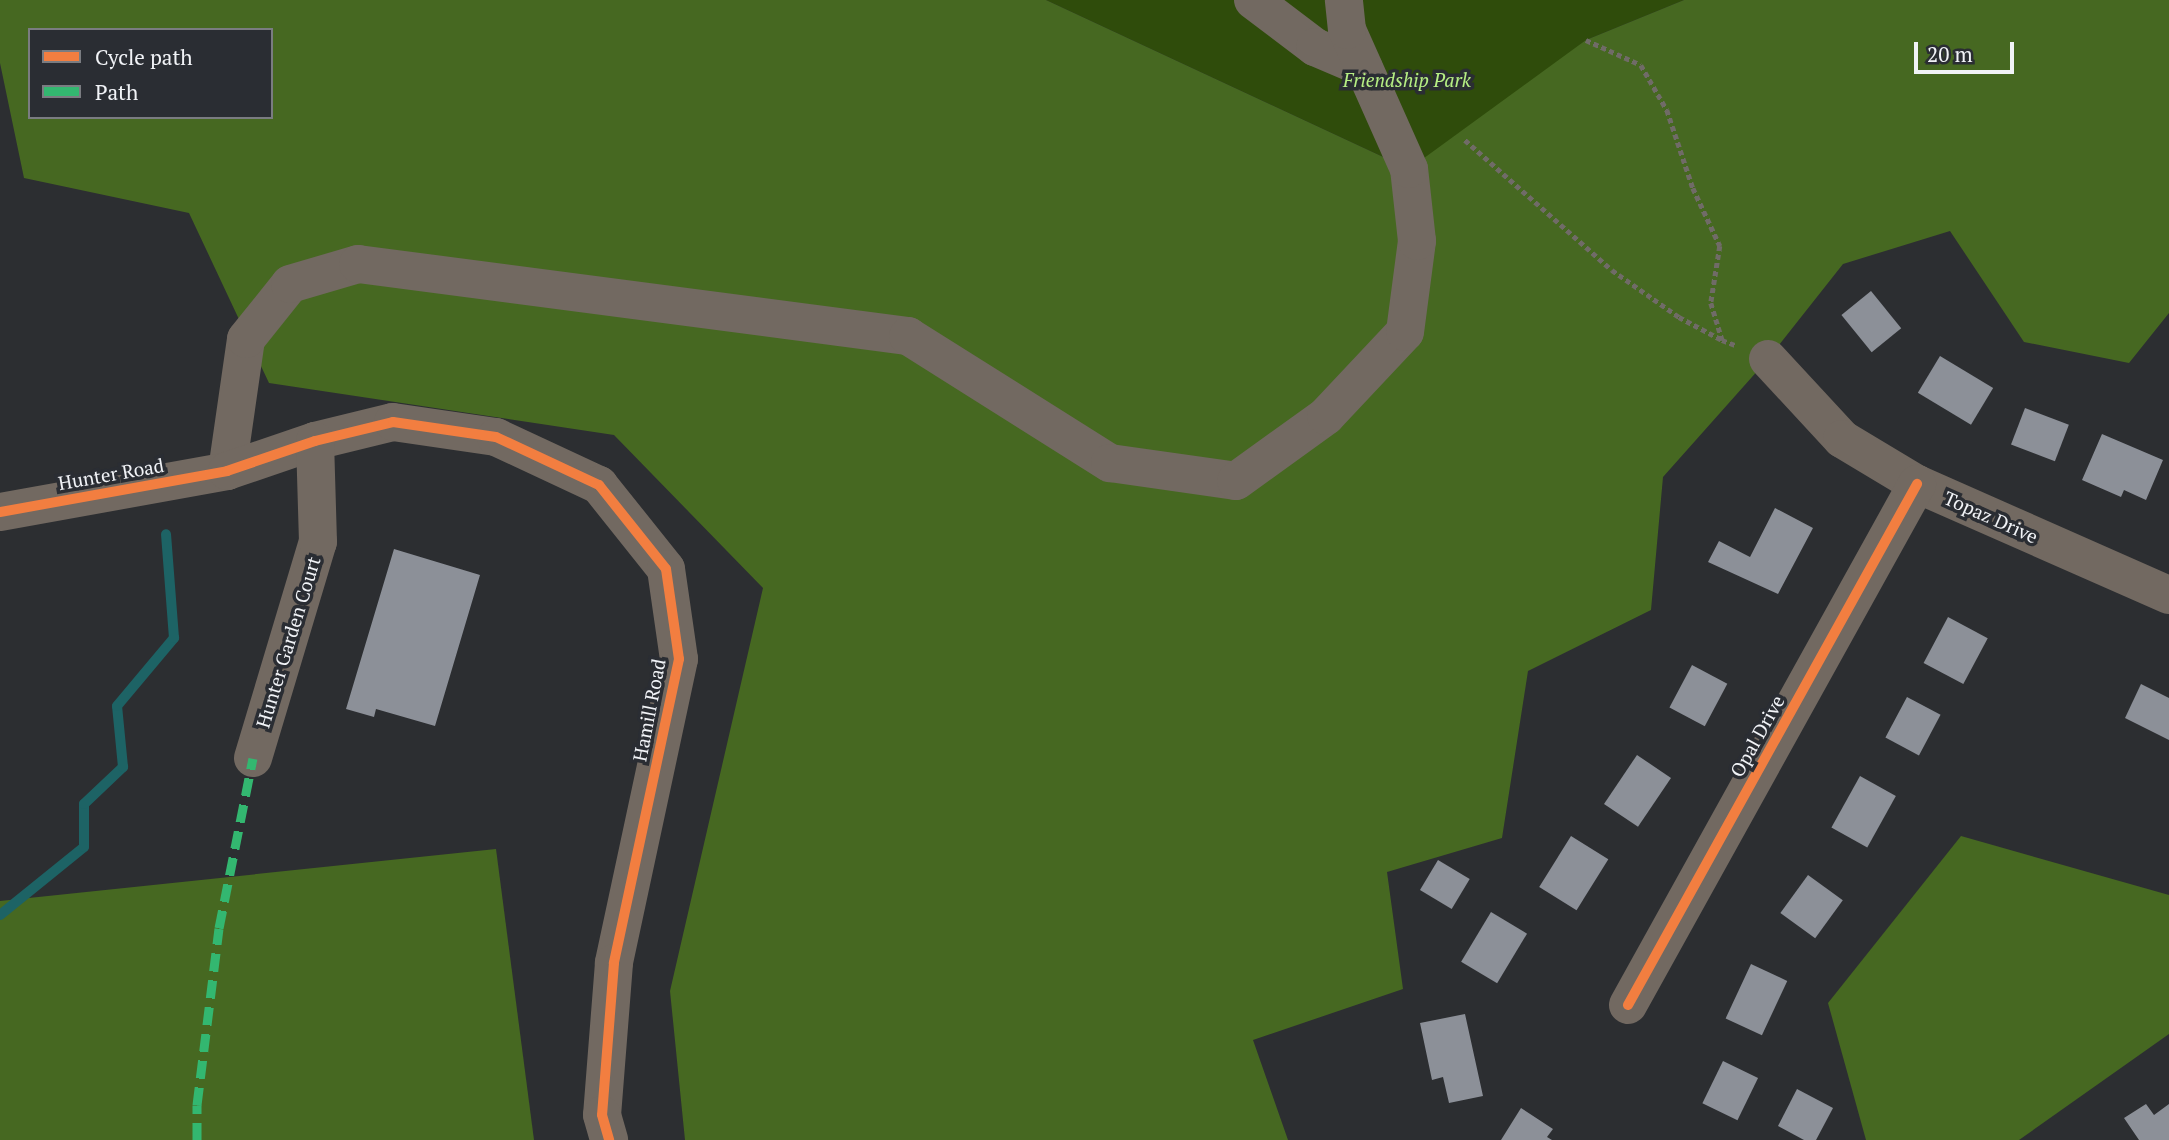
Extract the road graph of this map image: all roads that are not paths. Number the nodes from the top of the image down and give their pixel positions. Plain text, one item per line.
1 (1253, 0) edge
2 (1344, 0) edge
3 (1364, 68) junction
4 (1757, 354) road end
5 (315, 442) junction
6 (227, 471) junction
7 (1917, 484) junction
8 (0, 512) edge
9 (2169, 595) edge
10 (253, 758) dead end
11 (1628, 1005) dead end
12 (609, 1140) edge

1 - 3 street
2 - 3 street
3 - 6 street
4 - 7 street, Topaz Drive
5 - 6 street, Hamill Road
5 - 10 street, Hunter Garden Court
5 - 12 street, Hamill Road
6 - 8 street, Hunter Road
7 - 9 street, Topaz Drive
7 - 11 street, Opal Drive

